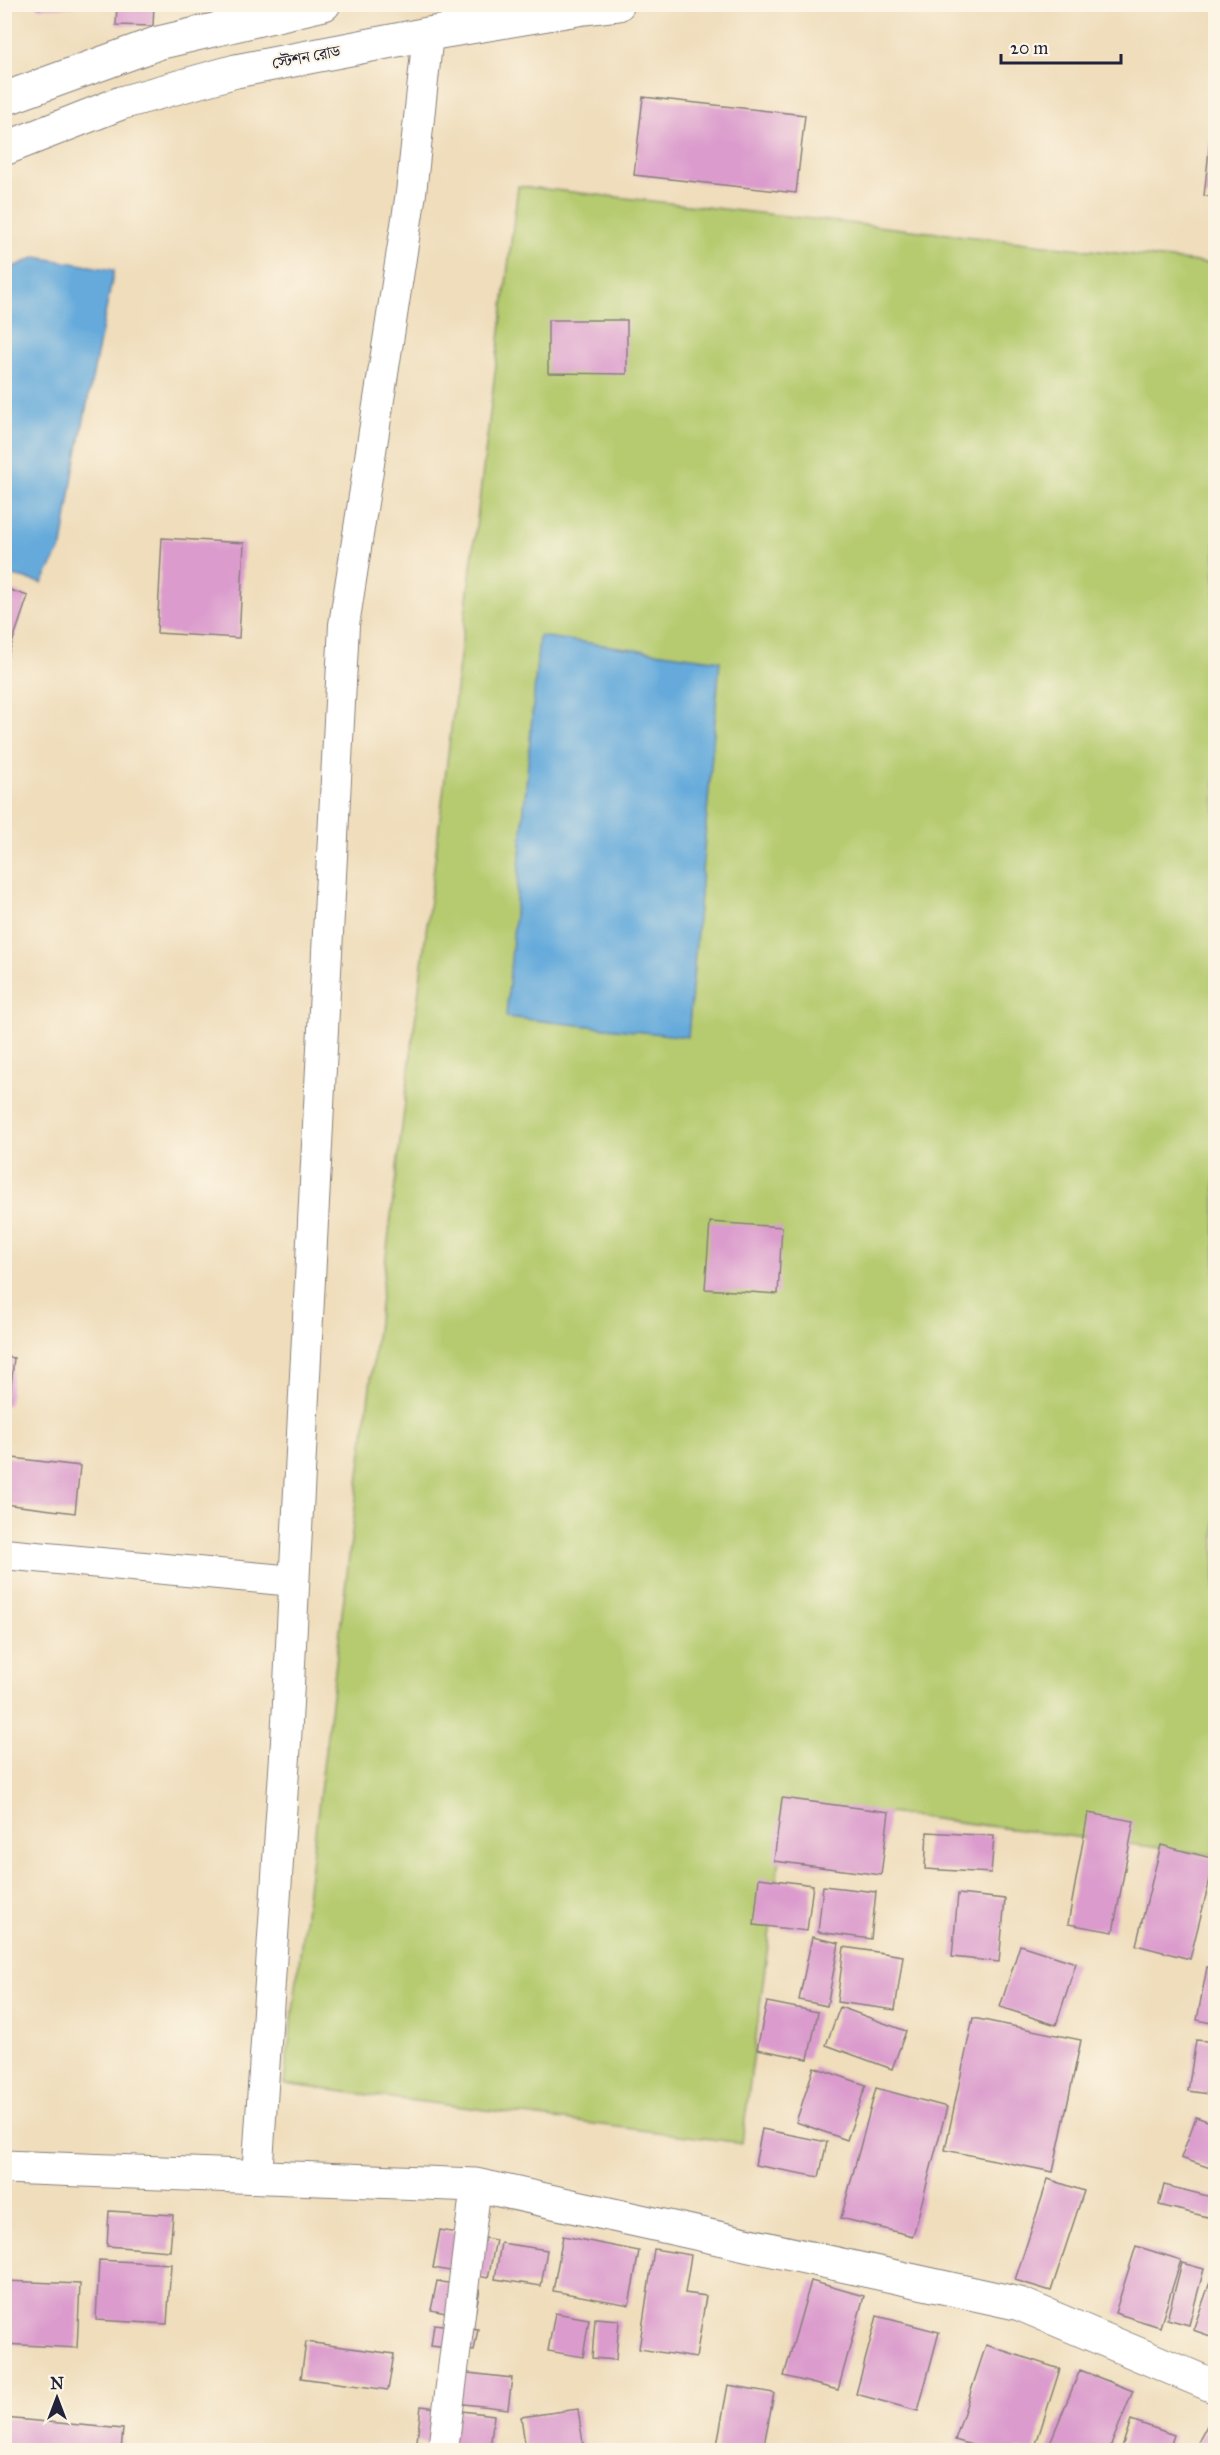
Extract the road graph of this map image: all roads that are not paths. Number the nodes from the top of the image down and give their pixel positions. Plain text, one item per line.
1 (324, 4) edge
2 (618, 4) edge
3 (428, 34) junction
4 (4, 99) edge
5 (4, 149) edge
6 (4, 1554) edge
7 (294, 1581) junction
8 (4, 2167) edge
9 (256, 2177) junction
10 (476, 2185) junction
11 (1215, 2387) edge
12 (442, 2451) edge

1 - 4 street
2 - 3 street, স্টেশন রোড
3 - 5 street, স্টেশন রোড
3 - 7 street
6 - 7 street
7 - 9 street
8 - 9 street
9 - 10 street
10 - 11 street
10 - 12 street

